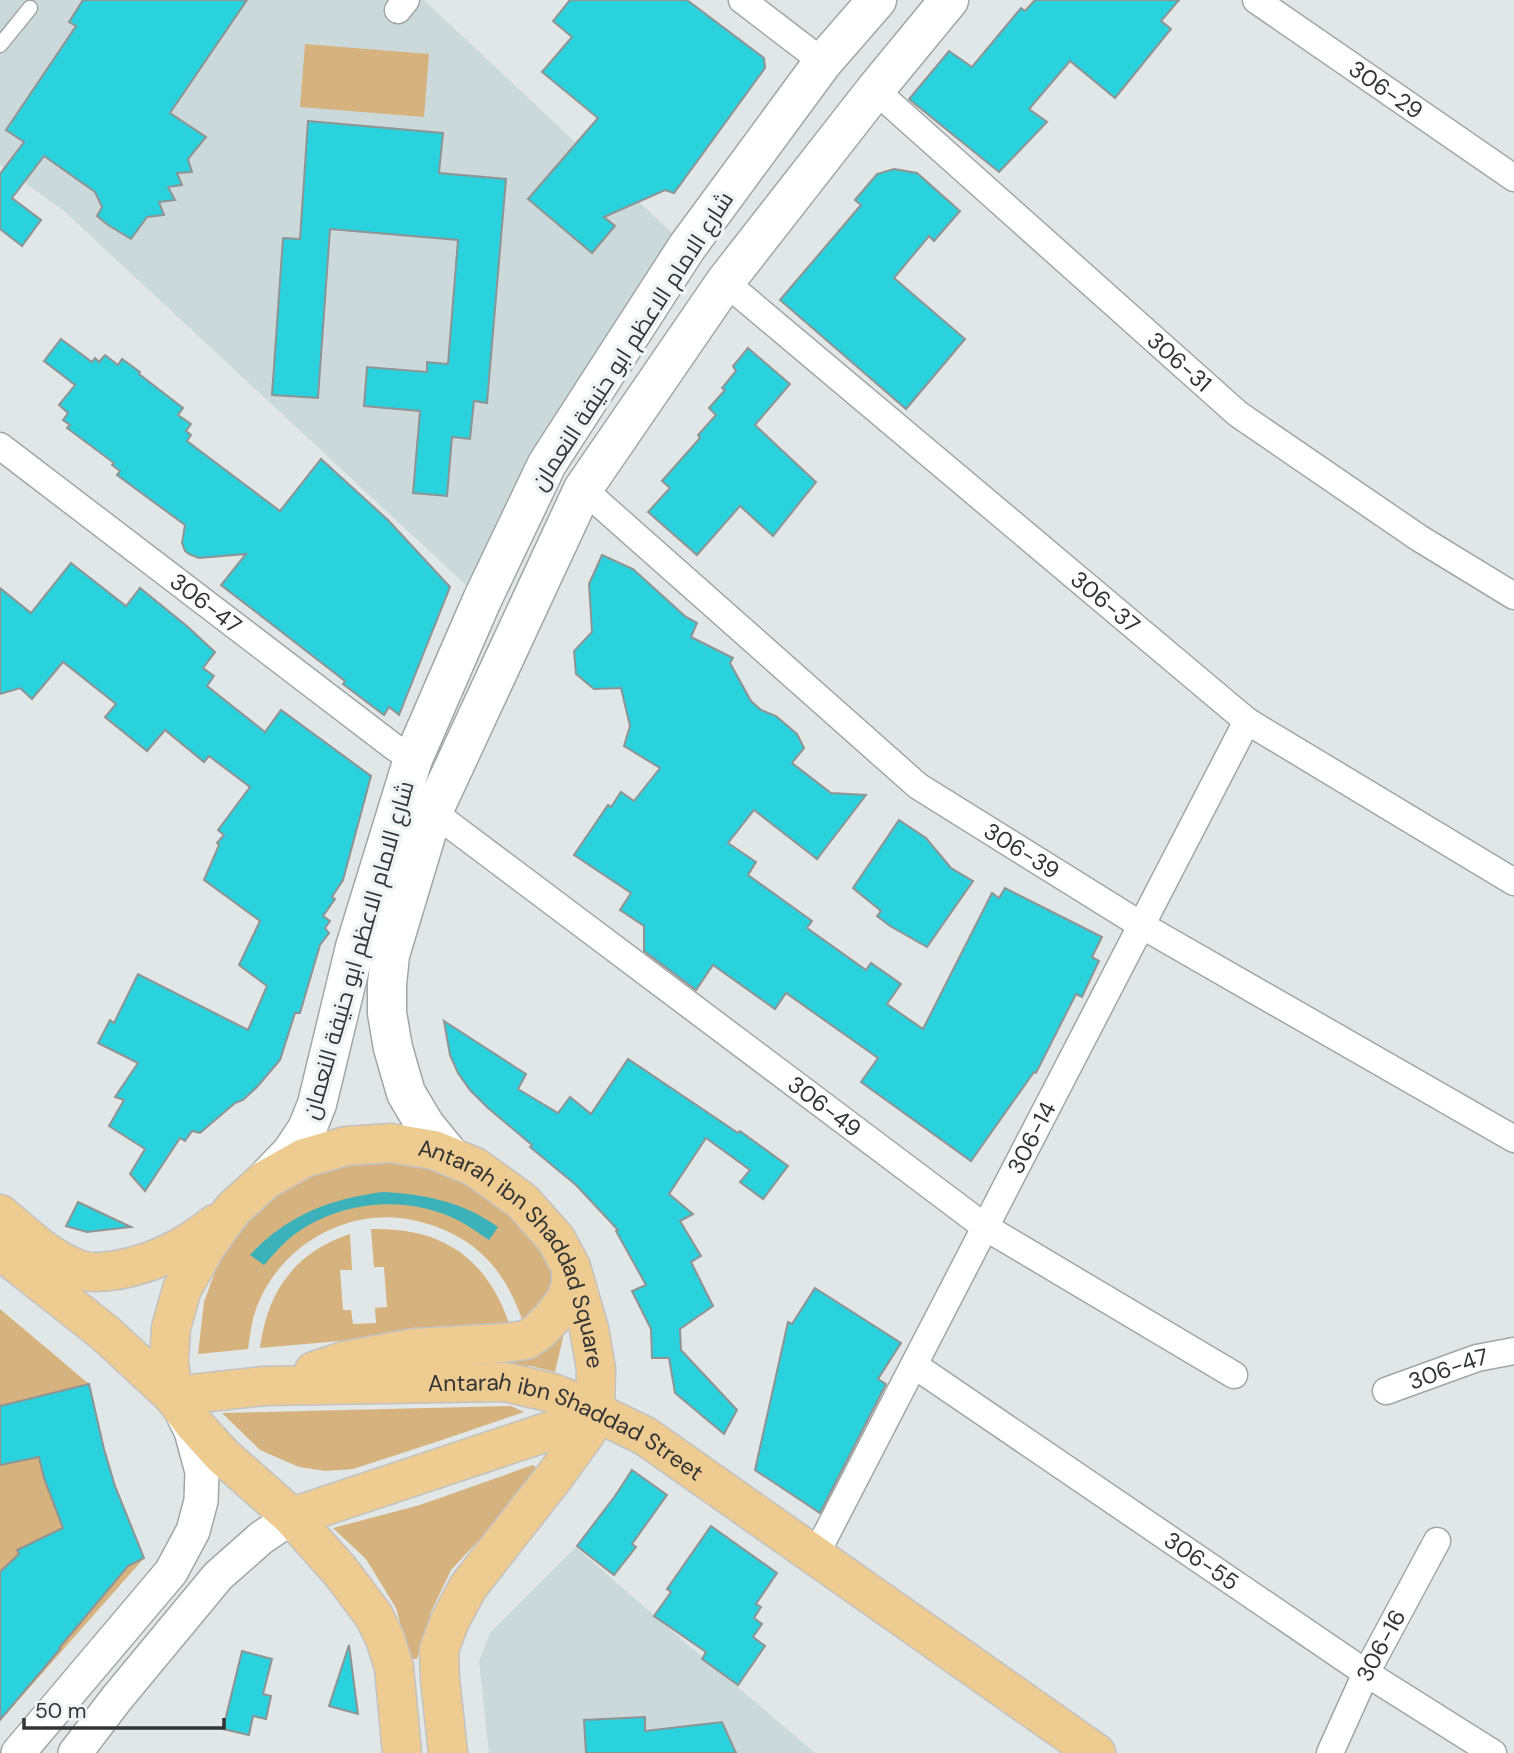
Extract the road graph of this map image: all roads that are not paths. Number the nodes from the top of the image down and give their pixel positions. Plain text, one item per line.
1 (742, 0) edge
2 (877, 0) edge
3 (949, 0) edge
4 (1256, 0) edge
5 (30, 8) dead end
6 (0, 45) edge
7 (824, 62) junction
8 (874, 90) junction
9 (1514, 178) edge
10 (725, 282) junction
11 (0, 446) edge
12 (583, 489) junction
13 (1514, 596) edge
14 (1247, 721) junction
15 (414, 759) junction
16 (433, 812) junction
17 (1514, 882) edge
18 (1141, 925) junction
19 (1514, 1139) edge
20 (452, 1157) junction
21 (265, 1180) junction
22 (233, 1209) junction
23 (0, 1214) edge
24 (985, 1227) junction
25 (0, 1250) edge
26 (571, 1267) junction
27 (1514, 1352) edge
28 (914, 1365) junction
29 (1234, 1375) dead end
30 (264, 1386) junction
31 (1386, 1391) dead end
32 (173, 1396) junction
33 (594, 1411) junction
34 (292, 1517) junction
35 (1437, 1541) dead end
36 (815, 1556) junction
37 (1366, 1673) junction
38 (18, 1753) edge
39 (75, 1753) edge
40 (402, 1753) edge
41 (448, 1753) edge
42 (1096, 1753) edge
43 (1329, 1753) edge
44 (1493, 1753) edge

1 - 7 street
2 - 7 main road, شارع الامام الاعظم ابو حنيفة النعمان
3 - 8 main road, شارع الامام الاعظم ابو حنيفة النعمان
4 - 9 street, 306-29
5 - 6 lane
7 - 15 main road, شارع الامام الاعظم ابو حنيفة النعمان
8 - 10 main road, شارع الامام الاعظم ابو حنيفة النعمان
8 - 13 street, 306-31
10 - 12 main road, شارع الامام الاعظم ابو حنيفة النعمان
10 - 14 street, 306-37
11 - 15 street, 306-47
12 - 16 main road, شارع الامام الاعظم ابو حنيفة النعمان
12 - 18 street, 306-39
14 - 17 street, 306-37
14 - 18 street, 306-14
15 - 21 main road, شارع الامام الاعظم ابو حنيفة النعمان
16 - 20 main road, شارع الامام الاعظم ابو حنيفة النعمان
16 - 24 street, 306-49
18 - 19 street, 306-39
18 - 24 street, 306-14
20 - 21 main road, Antarah ibn Shaddad Square
20 - 26 main road, Antarah ibn Shaddad Square
21 - 22 main road, Antarah ibn Shaddad Square
22 - 23 main road
22 - 32 main road, Antarah ibn Shaddad Square
24 - 28 street, 306-14
24 - 29 street, 306-49
25 - 32 main road
26 - 30 main road
26 - 33 main road, Antarah ibn Shaddad Square
27 - 31 street, 306-47
28 - 36 street, 306-14
28 - 37 street, 306-55
30 - 32 main road, Antarah ibn Shaddad Street
30 - 33 main road, Antarah ibn Shaddad Street
32 - 34 main road
32 - 38 street
33 - 34 main road, Antarah ibn Shaddad Square
33 - 36 main road, Antarah ibn Shaddad Street
33 - 41 main road
34 - 39 street
34 - 40 main road
35 - 37 street, 306-16
36 - 42 main road, Antarah ibn Shaddad Street
37 - 43 street, 306-16
37 - 44 street, 306-55

